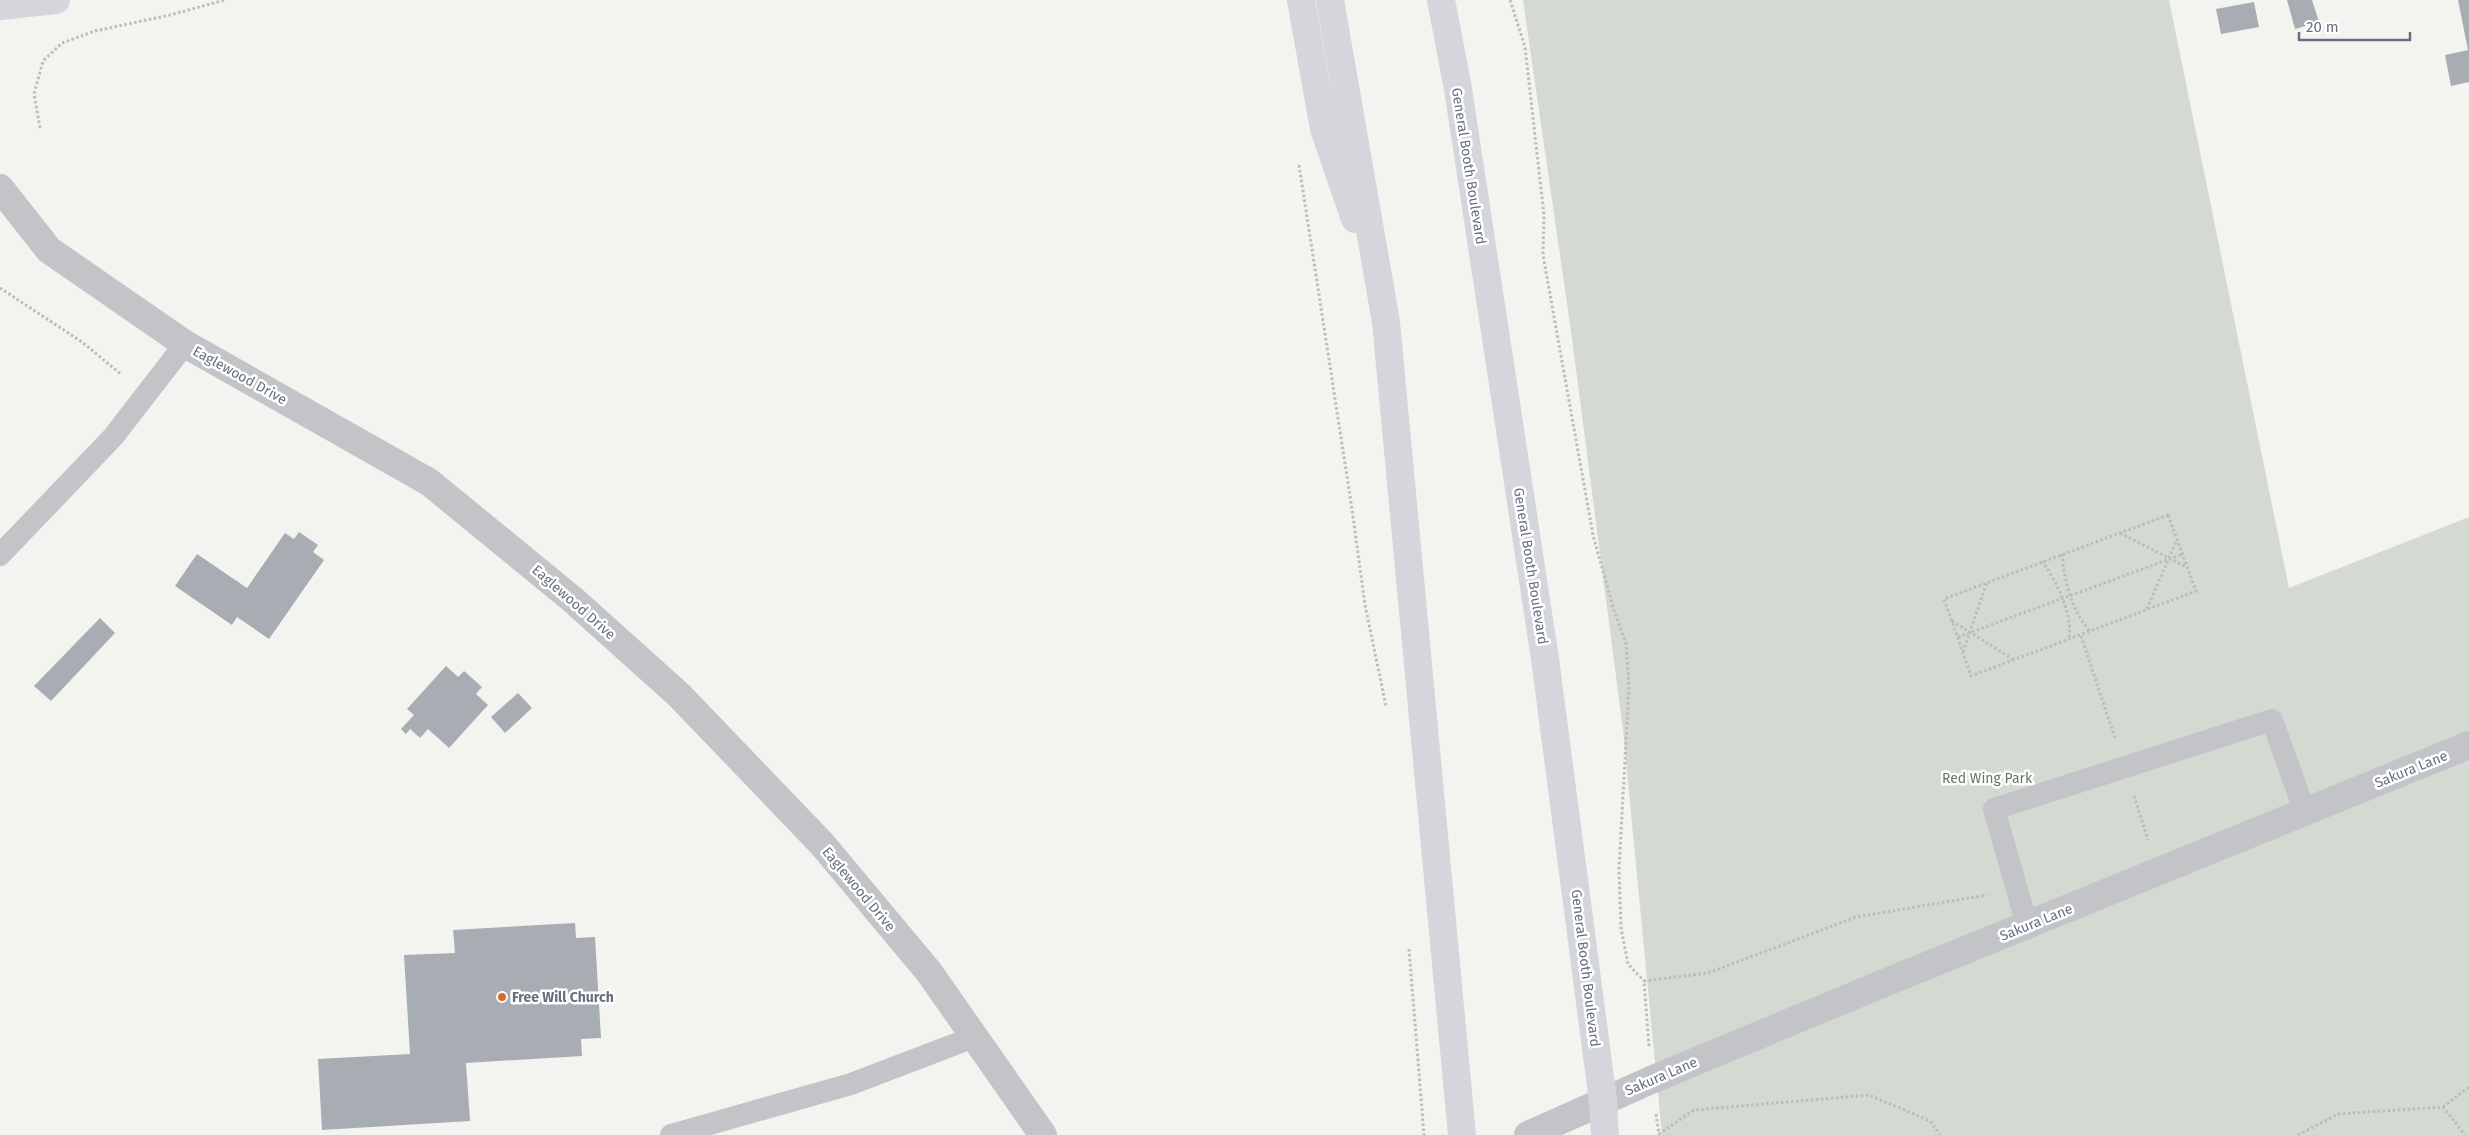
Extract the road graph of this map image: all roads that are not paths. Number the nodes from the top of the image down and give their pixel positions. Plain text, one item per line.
1 (56, 0) edge
2 (1301, 0) edge
3 (1330, 0) edge
4 (1441, 0) edge
5 (0, 6) edge
6 (0, 188) edge
7 (1382, 297) junction
8 (186, 344) junction
9 (0, 555) edge
10 (2469, 745) edge
11 (2305, 812) junction
12 (2027, 925) junction
13 (974, 1036) junction
14 (1603, 1101) junction
15 (671, 1135) edge
16 (1043, 1135) edge
17 (1462, 1135) edge
18 (1528, 1135) edge
19 (1605, 1135) edge

1 - 5 main road
2 - 7 main road
3 - 7 main road
4 - 14 main road, General Booth Boulevard
6 - 8 street, Eaglewood Drive
7 - 17 main road
8 - 9 lane
8 - 13 street, Eaglewood Drive
10 - 11 street, Sakura Lane
11 - 12 street, Sakura Lane
11 - 12 lane
12 - 14 street, Sakura Lane
13 - 15 lane
13 - 16 street, Eaglewood Drive
14 - 18 street, Sakura Lane
14 - 19 main road, General Booth Boulevard

